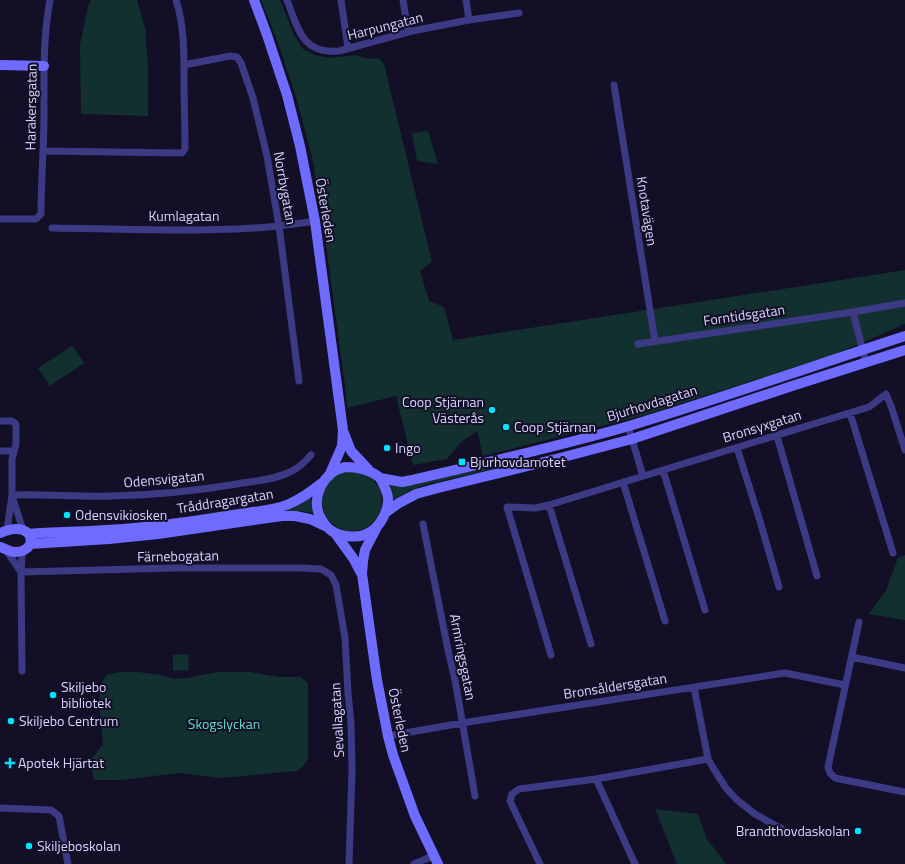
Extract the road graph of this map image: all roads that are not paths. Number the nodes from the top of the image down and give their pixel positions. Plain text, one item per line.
1 (50, 0) edge
2 (176, 0) edge
3 (254, 0) edge
4 (287, 0) edge
5 (341, 0) edge
6 (404, 0) edge
7 (466, 0) edge
8 (519, 13) dead end
9 (469, 20) junction
10 (408, 32) junction
11 (348, 48) junction
12 (0, 65) edge
13 (184, 65) junction
14 (44, 66) junction
15 (614, 85) dead end
16 (43, 151) junction
17 (0, 219) edge
18 (315, 221) junction
19 (279, 226) junction
20 (52, 228) dead end
21 (905, 303) edge
22 (853, 312) junction
23 (905, 336) edge
24 (655, 340) junction
25 (638, 344) dead end
26 (863, 350) junction
27 (905, 350) edge
28 (866, 363) junction
29 (299, 381) dead end
30 (850, 413) junction
31 (0, 421) edge
32 (628, 426) junction
33 (343, 430) junction
34 (777, 436) junction
35 (632, 439) junction
36 (553, 446) junction
37 (737, 448) junction
38 (905, 450) edge
39 (0, 451) edge
40 (14, 451) junction
41 (311, 455) dead end
42 (556, 459) junction
43 (663, 470) junction
44 (371, 472) junction
45 (643, 476) junction
46 (380, 478) junction
47 (325, 479) junction
48 (623, 482) junction
49 (12, 495) junction
50 (549, 505) junction
51 (385, 513) junction
52 (423, 524) dead end
53 (377, 527) junction
54 (331, 530) junction
55 (3, 533) edge
56 (27, 539) junction
57 (2, 547) edge
58 (893, 553) dead end
59 (21, 572) junction
60 (362, 574) junction
61 (817, 576) dead end
62 (332, 577) joint
63 (779, 587) dead end
64 (705, 610) dead end
65 (665, 621) dead end
66 (859, 622) dead end
67 (591, 644) dead end
68 (551, 655) dead end
69 (852, 657) junction
70 (905, 668) edge
71 (22, 671) dead end
72 (845, 685) junction
73 (694, 687) junction
74 (462, 723) junction
75 (388, 736) junction
76 (708, 759) junction
77 (596, 779) junction
78 (905, 792) edge
79 (475, 796) dead end
80 (0, 808) edge
81 (782, 829) dead end
82 (436, 860) edge
83 (68, 864) edge
84 (349, 864) edge
85 (414, 864) edge
86 (540, 864) edge
87 (635, 864) edge

1 - 14 street, Harakersgatan
2 - 13 street
3 - 18 main road, Österleden
4 - 11 street, Harpungatan
5 - 11 street
6 - 10 street
7 - 9 street
8 - 9 street, Harpungatan
9 - 10 street, Harpungatan
10 - 11 street, Harpungatan
12 - 14 main road
13 - 16 street
13 - 19 street, Norrbygatan
14 - 16 street, Harakersgatan
15 - 24 street, Knotavägen
16 - 17 street, Harakersgatan
18 - 19 street, Kumlagatan
18 - 33 main road, Österleden
19 - 20 street, Kumlagatan
19 - 29 street, Norrbygatan
21 - 22 street, Forntidsgatan
22 - 24 street, Forntidsgatan
22 - 26 street
23 - 26 main road, Bjurhovdagatan
24 - 25 street, Forntidsgatan
26 - 28 street
26 - 32 main road, Bjurhovdagatan
27 - 28 main road, Bjurhovdagatan
28 - 35 main road, Bjurhovdagatan
30 - 34 street, Bronsyxgatan
30 - 38 street, Bronsyxgatan
30 - 58 street
31 - 40 street
32 - 35 street
32 - 36 main road, Bjurhovdagatan
33 - 44 main road, Österleden
33 - 47 main road, Österleden
34 - 37 street, Bronsyxgatan
34 - 61 street
35 - 42 main road, Bjurhovdagatan
35 - 45 street
36 - 42 main road
36 - 46 main road, Bjurhovdagatan
37 - 43 street, Bronsyxgatan
37 - 63 street
39 - 40 street
40 - 49 street
41 - 49 street, Odensvigatan
42 - 51 main road, Bjurhovdagatan
43 - 45 street, Bronsyxgatan
43 - 64 street
44 - 46 main road
44 - 47 main road
45 - 48 street, Bronsyxgatan
46 - 51 main road
47 - 54 main road
47 - 56 main road, Tråddragargatan
48 - 50 street, Bronsyxgatan
48 - 65 street
49 - 55 street
49 - 56 street
50 - 67 street
50 - 68 street, Bronsyxgatan
51 - 53 main road
52 - 74 street, Armringsgatan
53 - 54 main road
53 - 60 main road, Österleden
54 - 56 main road, Tråddragargatan
54 - 60 main road, Österleden
55 - 56 main road, Tråddragargatan
56 - 57 main road, Tråddragargatan
56 - 59 street
57 - 59 street
59 - 62 street, Färnebogatan
59 - 71 street
60 - 75 main road, Österleden
62 - 84 street, Sevallagatan
66 - 69 street
69 - 70 street
69 - 72 street
72 - 73 street, Bronsåldersgatan
72 - 78 street
73 - 74 street, Bronsåldersgatan
73 - 76 street
74 - 75 street, Bronsåldersgatan
74 - 79 street, Armringsgatan
75 - 82 main road, Österleden
76 - 77 street
76 - 81 street
77 - 86 street
77 - 87 street
80 - 83 street
82 - 85 street

